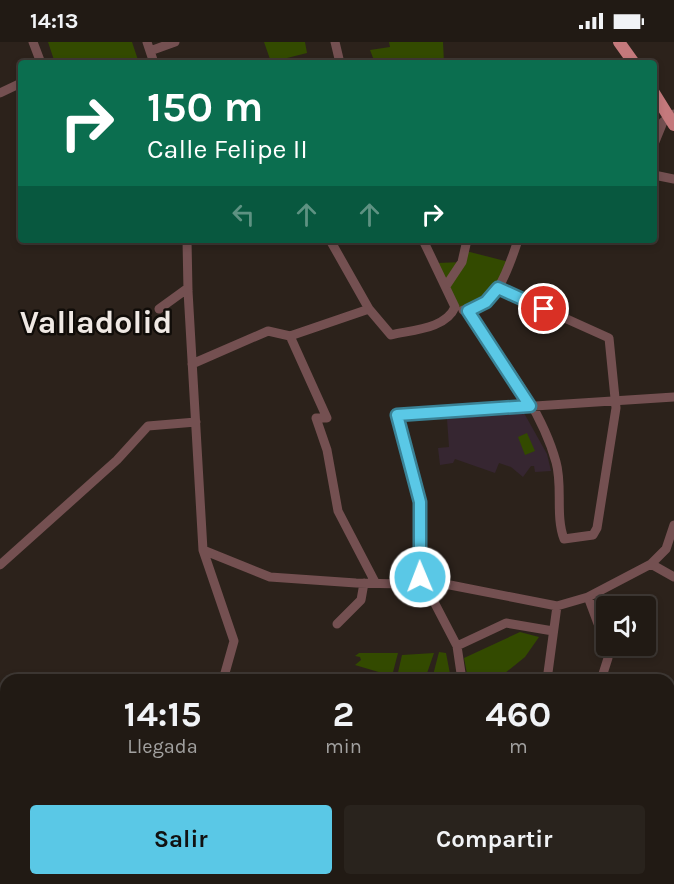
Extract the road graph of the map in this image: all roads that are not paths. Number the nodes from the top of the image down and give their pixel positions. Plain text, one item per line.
1 (33, 42) edge
2 (175, 42) edge
3 (335, 42) edge
4 (619, 42) edge
5 (148, 47) edge
6 (40, 60) edge
7 (339, 60) edge
8 (632, 60) edge
9 (18, 84) edge
10 (0, 93) edge
11 (657, 97) edge
12 (673, 119) edge
13 (657, 137) edge
14 (657, 176) edge
15 (674, 179) edge
16 (187, 243) edge
17 (332, 243) edge
18 (424, 243) edge
19 (466, 243) edge
20 (517, 243) edge
21 (446, 285) junction
22 (188, 288) junction
23 (498, 288) junction
24 (455, 307) junction
25 (159, 309) dead end
26 (369, 309) junction
27 (468, 311) junction
28 (290, 336) junction
29 (192, 364) junction
30 (674, 397) edge
31 (615, 401) junction
32 (530, 406) junction
33 (196, 422) junction
34 (674, 525) edge
35 (670, 549) edge
36 (203, 550) junction
37 (651, 564) junction
38 (0, 565) edge
39 (674, 577) edge
40 (375, 582) junction
41 (364, 583) junction
42 (420, 584) junction
43 (450, 585) junction
44 (588, 597) junction
45 (432, 598) junction
46 (557, 606) junction
47 (596, 618) edge
48 (341, 620) dead end
49 (553, 631) junction
50 (456, 646) junction
51 (608, 656) edge
52 (225, 674) edge
53 (461, 674) edge
54 (549, 674) edge
55 (603, 674) edge

1 - 6 street
2 - 5 street
3 - 7 street
4 - 8 main road
9 - 10 street
11 - 12 main road
12 - 13 street
14 - 15 street
16 - 22 street
17 - 26 street
18 - 21 street
19 - 21 street
20 - 23 street
21 - 24 street
22 - 25 street
22 - 29 street
23 - 27 street
23 - 31 street
24 - 26 street
24 - 27 street
26 - 28 street
27 - 32 street
28 - 29 street
28 - 40 street
29 - 33 street
30 - 31 street
31 - 32 street
31 - 32 street
32 - 42 street
33 - 36 street
33 - 38 street
34 - 35 street
35 - 37 street
36 - 41 street
36 - 52 street
37 - 39 street
37 - 44 street
40 - 41 street
40 - 42 street
41 - 48 street
42 - 43 street
42 - 45 street
43 - 45 street
43 - 46 street
44 - 46 street
44 - 47 street
45 - 50 street
46 - 49 street
49 - 50 street
49 - 54 street
50 - 53 street
51 - 55 street

